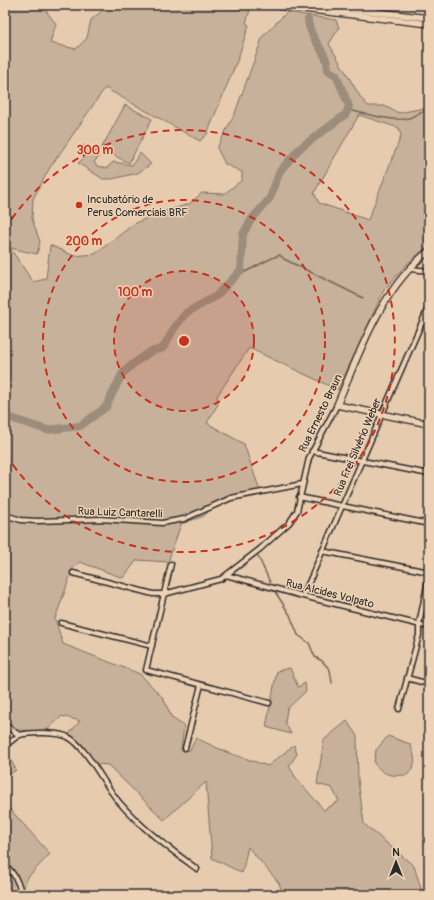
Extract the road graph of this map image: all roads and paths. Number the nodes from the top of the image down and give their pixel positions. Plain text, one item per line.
1 (270, 5) edge
2 (316, 5) edge
3 (429, 18) edge
4 (429, 24) edge
5 (429, 251) edge
6 (410, 268) junction
7 (429, 271) edge
8 (429, 306) edge
9 (422, 322) junction
10 (429, 324) edge
11 (337, 405) junction
12 (380, 414) junction
13 (429, 424) edge
14 (312, 451) junction
15 (362, 461) junction
16 (429, 474) edge
17 (302, 484) junction
18 (300, 498) junction
19 (342, 506) junction
20 (5, 515) edge
21 (429, 524) edge
22 (322, 551) junction
23 (171, 564) dead end
24 (429, 572) edge
25 (73, 573) dead end
26 (226, 575) junction
27 (429, 576) edge
28 (164, 594) junction
29 (303, 596) junction
30 (61, 623) dead end
31 (419, 624) junction
32 (429, 627) edge
33 (152, 646) junction
34 (407, 678) junction
35 (429, 684) edge
36 (201, 685) junction
37 (269, 703) dead end
38 (399, 709) dead end
39 (5, 725) edge
40 (19, 735) junction
41 (5, 745) edge
42 (185, 748) dead end
43 (5, 864) edge
44 (197, 869) dead end
45 (22, 895) edge

1 - 4 street
2 - 3 street
5 - 6 street, Rua Ernesto Braun
6 - 7 street
6 - 11 street, Rua Ernesto Braun
8 - 9 street, Rua Frei Silvério Weber
9 - 10 street
9 - 12 street, Rua Frei Silvério Weber
11 - 12 street
11 - 14 street, Rua Ernesto Braun
12 - 13 street
12 - 15 street, Rua Frei Silvério Weber
14 - 15 street
14 - 17 street, Rua Ernesto Braun
15 - 16 street
15 - 19 street, Rua Frei Silvério Weber
17 - 18 street, Rua Ernesto Braun
17 - 20 street, Rua Luiz Cantarelli
18 - 19 street
18 - 26 street, Rua Ernesto Braun
19 - 21 street
19 - 22 street, Rua Frei Silvério Weber
22 - 24 street
22 - 29 street, Rua Frei Silvério Weber
23 - 28 street
25 - 28 street
26 - 28 street, Rua Ernesto Braun
26 - 29 street, Rua Alcides Volpato
27 - 31 street
28 - 33 street
29 - 31 street, Rua Alcides Volpato
30 - 33 street
31 - 32 street, Rua Alcides Volpato
31 - 34 street
33 - 36 street
34 - 35 street
34 - 38 street
36 - 37 street
36 - 42 street
39 - 40 street
40 - 41 street
40 - 44 street
43 - 45 street

